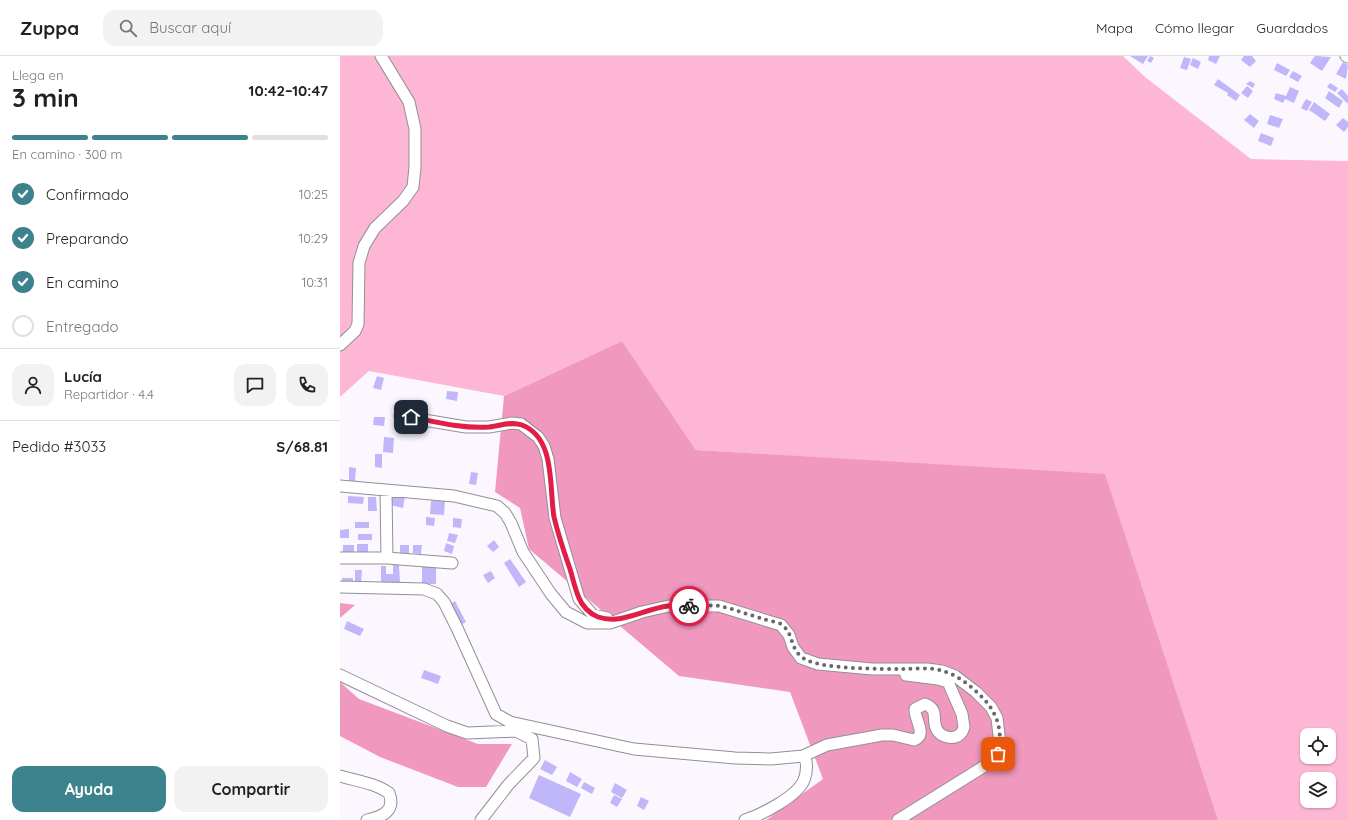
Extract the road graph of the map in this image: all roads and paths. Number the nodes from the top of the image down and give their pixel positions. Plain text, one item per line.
1 (381, 56) edge
2 (340, 345) edge
3 (400, 416) dead end
4 (340, 486) edge
5 (386, 492) junction
6 (340, 558) edge
7 (387, 558) junction
8 (452, 563) dead end
9 (340, 587) edge
10 (623, 620) junction
11 (872, 668) junction
12 (340, 675) edge
13 (513, 727) junction
14 (803, 756) junction
15 (340, 776) edge
16 (367, 820) edge
17 (481, 820) edge
18 (745, 820) edge
19 (898, 820) edge

1 - 2 street
3 - 10 street
4 - 5 street
5 - 7 street
5 - 10 street
6 - 7 street
7 - 8 street
9 - 13 street
10 - 11 street
11 - 14 street
11 - 19 street
12 - 13 street
13 - 14 street
13 - 17 street
14 - 18 street
15 - 16 street

